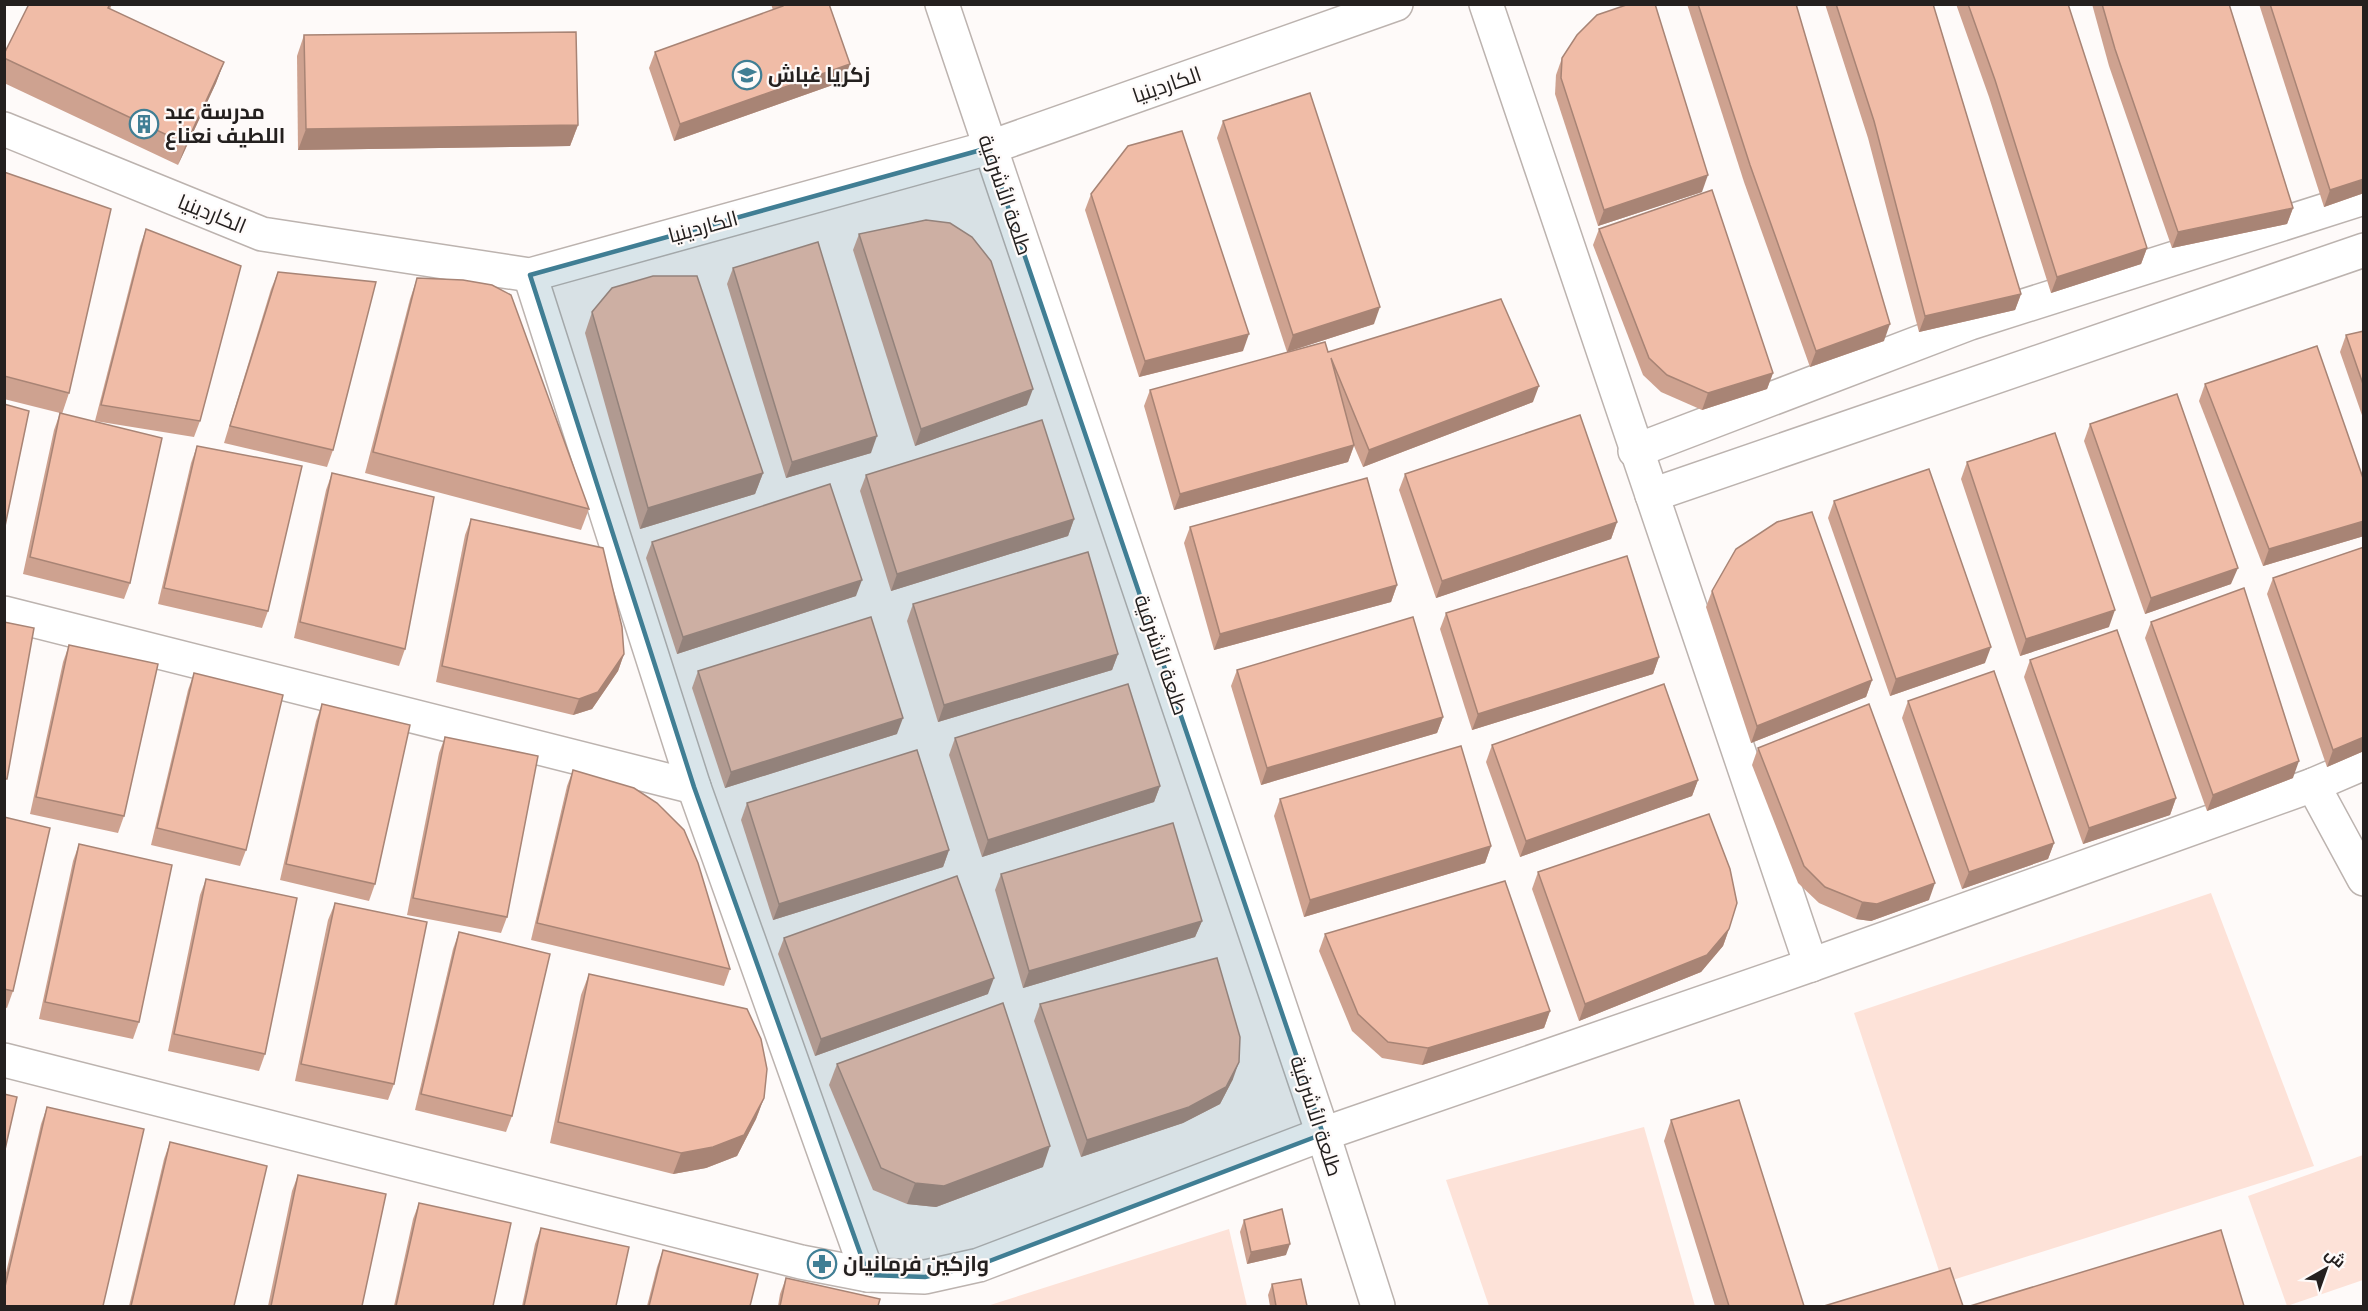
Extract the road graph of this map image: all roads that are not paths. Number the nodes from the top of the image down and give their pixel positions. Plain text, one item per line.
1 (942, 4) edge
2 (1396, 4) edge
3 (1486, 4) edge
4 (4, 129) edge
5 (988, 148) junction
6 (2364, 198) edge
7 (2364, 250) edge
8 (530, 275) junction
9 (1635, 451) junction
10 (1652, 495) junction
11 (4, 613) edge
12 (2364, 763) edge
13 (2313, 785) junction
14 (694, 787) junction
15 (2364, 879) edge
16 (1811, 965) junction
17 (4, 1060) edge
18 (1323, 1134) junction
19 (868, 1275) junction
20 (1378, 1306) edge

1 - 5 street, طلعة الأشرفية
2 - 5 street, الكاردينيا
3 - 9 street
4 - 8 street, الكاردينيا
5 - 8 street, الكاردينيا
5 - 18 street, طلعة الأشرفية
6 - 9 street
7 - 10 street
8 - 14 street
9 - 10 street
10 - 16 street
11 - 14 street
12 - 13 street
13 - 15 street
13 - 16 street
14 - 19 street
16 - 18 street
17 - 19 street
18 - 19 street
18 - 20 street, طلعة الأشرفية

